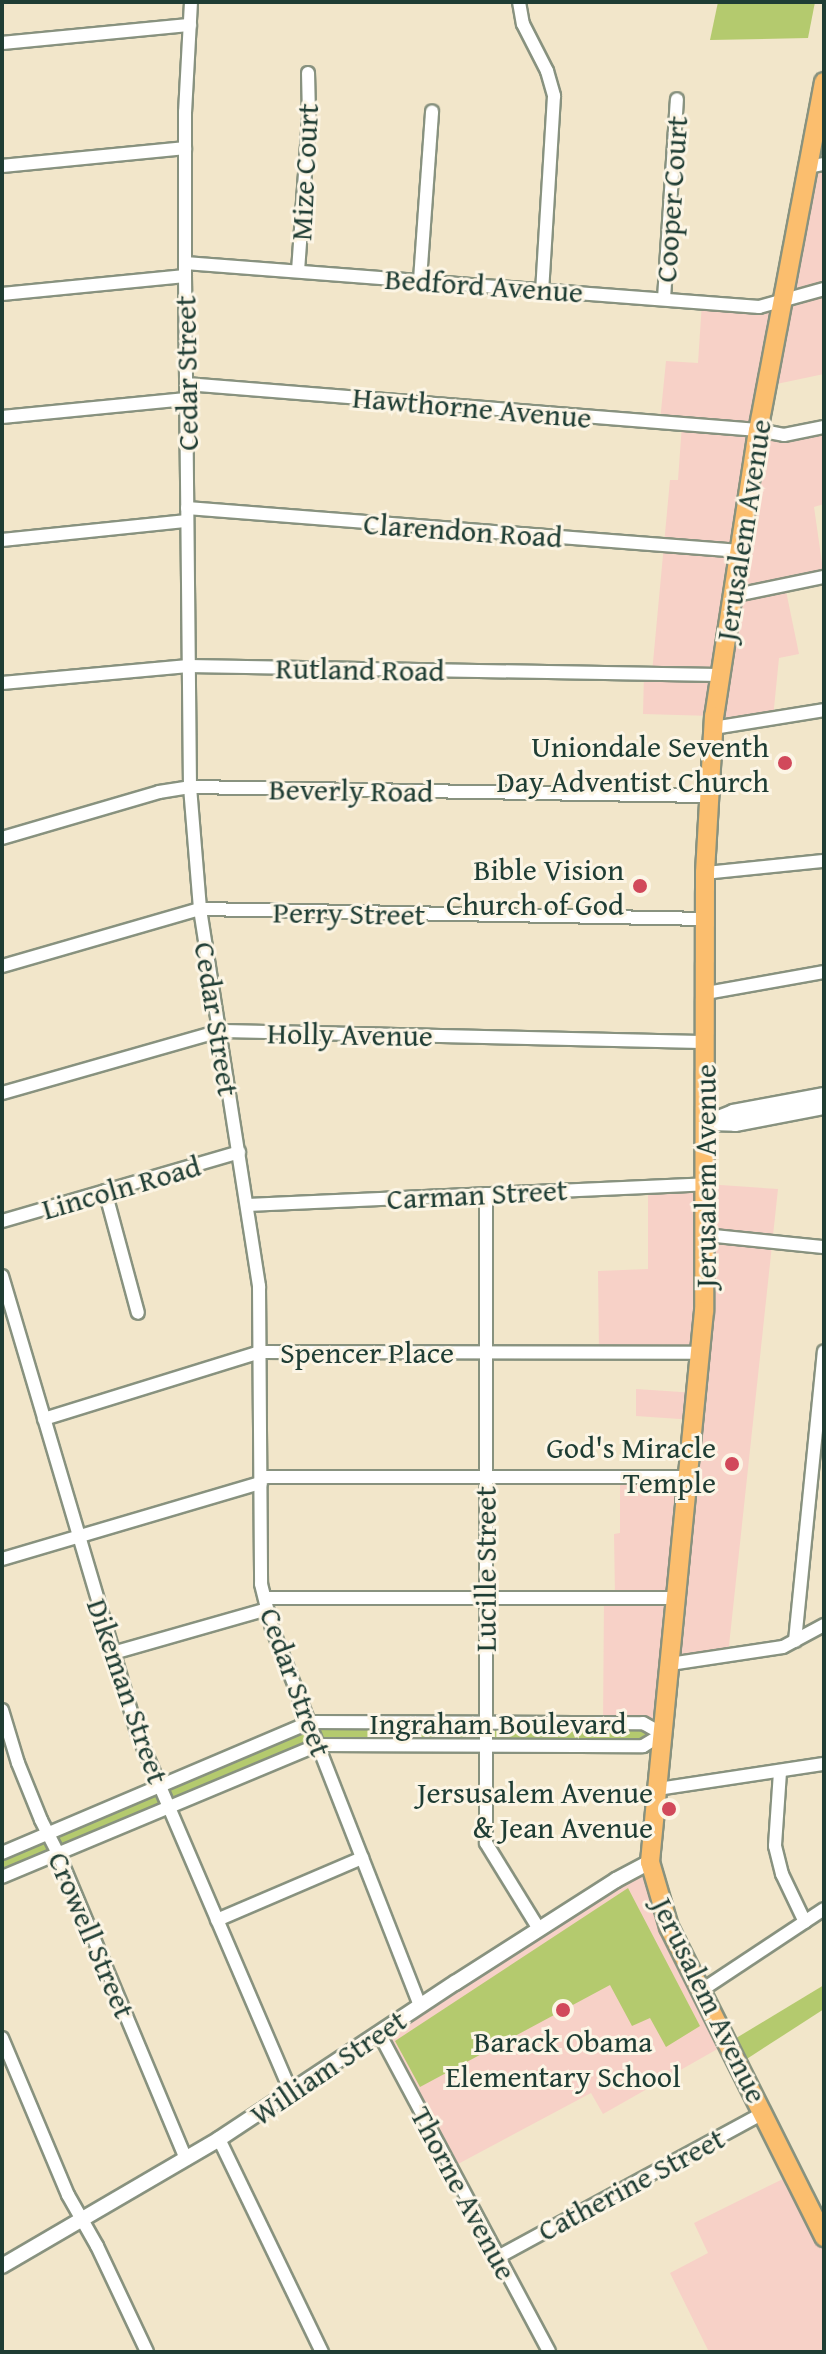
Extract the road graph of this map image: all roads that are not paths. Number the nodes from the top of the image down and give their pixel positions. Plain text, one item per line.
1 (191, 2) edge
2 (519, 2) edge
3 (190, 25) junction
4 (2, 43) edge
5 (308, 73) dead end
6 (824, 82) edge
7 (677, 99) dead end
8 (432, 111) dead end
9 (185, 148) junction
10 (2, 166) edge
11 (816, 166) edge
12 (185, 269) junction
13 (298, 271) junction
14 (420, 280) junction
15 (824, 289) edge
16 (542, 290) junction
17 (2, 294) edge
18 (664, 299) junction
19 (782, 299) junction
20 (186, 384) junction
21 (186, 399) junction
22 (2, 417) edge
23 (824, 427) edge
24 (758, 430) junction
25 (187, 515) junction
26 (2, 540) edge
27 (740, 551) junction
28 (824, 577) edge
29 (732, 596) junction
30 (188, 666) junction
31 (719, 675) junction
32 (2, 683) edge
33 (824, 710) edge
34 (713, 728) junction
35 (190, 787) junction
36 (708, 796) junction
37 (2, 838) edge
38 (824, 861) edge
39 (705, 873) junction
40 (200, 909) junction
41 (705, 919) junction
42 (2, 966) edge
43 (824, 972) edge
44 (706, 993) junction
45 (219, 1031) junction
46 (706, 1042) junction
47 (2, 1093) edge
48 (824, 1095) edge
49 (824, 1107) edge
50 (706, 1123) junction
51 (239, 1152) junction
52 (706, 1184) junction
53 (105, 1191) junction
54 (486, 1194) junction
55 (248, 1205) junction
56 (2, 1221) edge
57 (705, 1235) junction
58 (824, 1247) edge
59 (2, 1276) edge
60 (138, 1313) dead end
61 (824, 1351) edge
62 (261, 1352) junction
63 (486, 1353) junction
64 (700, 1353) junction
65 (44, 1419) junction
66 (485, 1475) junction
67 (688, 1477) junction
68 (261, 1480) junction
69 (78, 1537) junction
70 (2, 1559) edge
71 (485, 1598) junction
72 (676, 1598) junction
73 (266, 1604) junction
74 (824, 1625) edge
75 (795, 1641) junction
76 (113, 1653) junction
77 (670, 1664) junction
78 (2, 1710) edge
79 (310, 1722) junction
80 (486, 1722) junction
81 (663, 1734) junction
82 (318, 1745) junction
83 (486, 1745) junction
84 (824, 1764) edge
85 (780, 1772) junction
86 (159, 1785) junction
87 (658, 1789) junction
88 (168, 1806) junction
89 (48, 1833) junction
90 (2, 1853) edge
91 (58, 1853) junction
92 (362, 1858) junction
93 (650, 1862) junction
94 (2, 1877) edge
95 (824, 1909) edge
96 (217, 1920) junction
97 (805, 1922) junction
98 (539, 1929) junction
99 (702, 1990) junction
100 (420, 2006) junction
101 (379, 2033) junction
102 (2, 2038) edge
103 (291, 2092) junction
104 (763, 2113) junction
105 (219, 2139) junction
106 (186, 2159) junction
107 (82, 2220) junction
108 (824, 2237) edge
109 (498, 2257) junction
110 (2, 2266) edge
111 (147, 2352) edge
112 (322, 2352) edge
113 (549, 2352) edge

1 - 3 street, Cedar Street
2 - 16 street
3 - 4 street
3 - 9 street, Cedar Street
5 - 13 street, Mize Court
6 - 11 main road, Jerusalem Avenue
7 - 18 street, Cooper Court
8 - 14 street
9 - 10 street
9 - 12 street, Cedar Street
11 - 19 main road, Jerusalem Avenue
12 - 13 street, Bedford Avenue
12 - 17 street, Bedford Avenue
12 - 20 street, Cedar Street
13 - 14 street, Bedford Avenue
14 - 16 street, Bedford Avenue
15 - 19 street, Bedford Avenue
16 - 18 street, Bedford Avenue
18 - 19 street, Bedford Avenue
19 - 24 main road, Jerusalem Avenue
20 - 21 street, Cedar Street
20 - 24 street, Hawthorne Avenue
21 - 22 street
21 - 25 street, Cedar Street
23 - 24 street, Hawthorne Avenue
24 - 27 main road, Jerusalem Avenue
25 - 26 street, Clarendon Road
25 - 27 street, Clarendon Road
25 - 30 street, Cedar Street
27 - 29 main road, Jerusalem Avenue
28 - 29 street
29 - 31 main road, Jerusalem Avenue
30 - 31 street, Rutland Road
30 - 32 street, Rutland Road
30 - 35 street, Cedar Street
31 - 34 main road, Jerusalem Avenue
33 - 34 street
34 - 36 main road, Jerusalem Avenue
35 - 36 street, Beverly Road
35 - 37 street, Beverly Road
35 - 40 street, Cedar Street
36 - 39 main road, Jerusalem Avenue
38 - 39 street
39 - 41 main road, Jerusalem Avenue
40 - 41 street, Perry Street
40 - 42 street, Perry Street
40 - 45 street, Cedar Street
41 - 44 main road, Jerusalem Avenue
43 - 44 street
44 - 46 main road, Jerusalem Avenue
45 - 46 street, Holly Avenue
45 - 47 street, Holly Avenue
45 - 51 street, Cedar Street
46 - 50 main road, Jerusalem Avenue
48 - 50 street
49 - 50 street
50 - 52 main road, Jerusalem Avenue
51 - 53 street, Lincoln Road
51 - 55 street, Cedar Street
52 - 54 street, Carman Street
52 - 57 main road, Jerusalem Avenue
53 - 56 street, Lincoln Road
53 - 60 street
54 - 55 street, Carman Street
54 - 63 street, Lucille Street
55 - 62 street, Cedar Street
57 - 58 street
57 - 64 main road, Jerusalem Avenue
59 - 65 street, Dikeman Street
61 - 75 street
62 - 63 street, Spencer Place
62 - 65 street, Spencer Place
62 - 68 street, Cedar Street
63 - 64 street, Spencer Place
63 - 66 street, Lucille Street
64 - 67 main road, Jerusalem Avenue
65 - 69 street, Dikeman Street
66 - 67 street
66 - 68 street
66 - 71 street, Lucille Street
67 - 72 main road, Jerusalem Avenue
68 - 69 street
68 - 73 street, Cedar Street
69 - 70 street
69 - 76 street, Dikeman Street
71 - 72 street
71 - 73 street
71 - 80 street, Lucille Street
72 - 77 main road, Jerusalem Avenue
73 - 76 street
73 - 79 street, Cedar Street
74 - 75 street
75 - 77 street
76 - 86 street, Dikeman Street
77 - 81 main road, Jerusalem Avenue
78 - 89 street, Crowell Street
79 - 80 street, Ingraham Boulevard
79 - 82 street, Cedar Street
79 - 86 street, Ingraham Boulevard
80 - 81 street, Ingraham Boulevard
80 - 83 street, Lucille Street
81 - 83 street, Ingraham Boulevard
81 - 87 main road, Jerusalem Avenue
82 - 83 street, Ingraham Boulevard
82 - 88 street, Ingraham Boulevard
82 - 92 street, Cedar Street
83 - 98 street, Lucille Street
84 - 85 street
85 - 87 street
85 - 97 street
86 - 88 street, Dikeman Street
86 - 89 street, Ingraham Boulevard
87 - 93 main road, Jerusalem Avenue
88 - 91 street, Ingraham Boulevard
88 - 96 street, Dikeman Street
89 - 90 street, Ingraham Boulevard
89 - 91 street, Crowell Street
91 - 94 street, Ingraham Boulevard
91 - 106 street, Crowell Street
92 - 96 street
92 - 100 street, Cedar Street
93 - 98 street, William Street
93 - 99 main road, Jerusalem Avenue
95 - 97 street
96 - 103 street, Dikeman Street
97 - 99 street
98 - 100 street, William Street
99 - 104 main road, Jerusalem Avenue
100 - 101 street, William Street
101 - 103 street, William Street
101 - 109 street, Thorne Avenue
102 - 107 street
103 - 105 street, William Street
104 - 108 main road, Jerusalem Avenue
104 - 109 street, Catherine Street
105 - 106 street, William Street
105 - 112 street
106 - 107 street, William Street
107 - 110 street, William Street
107 - 111 street
109 - 113 street, Thorne Avenue

